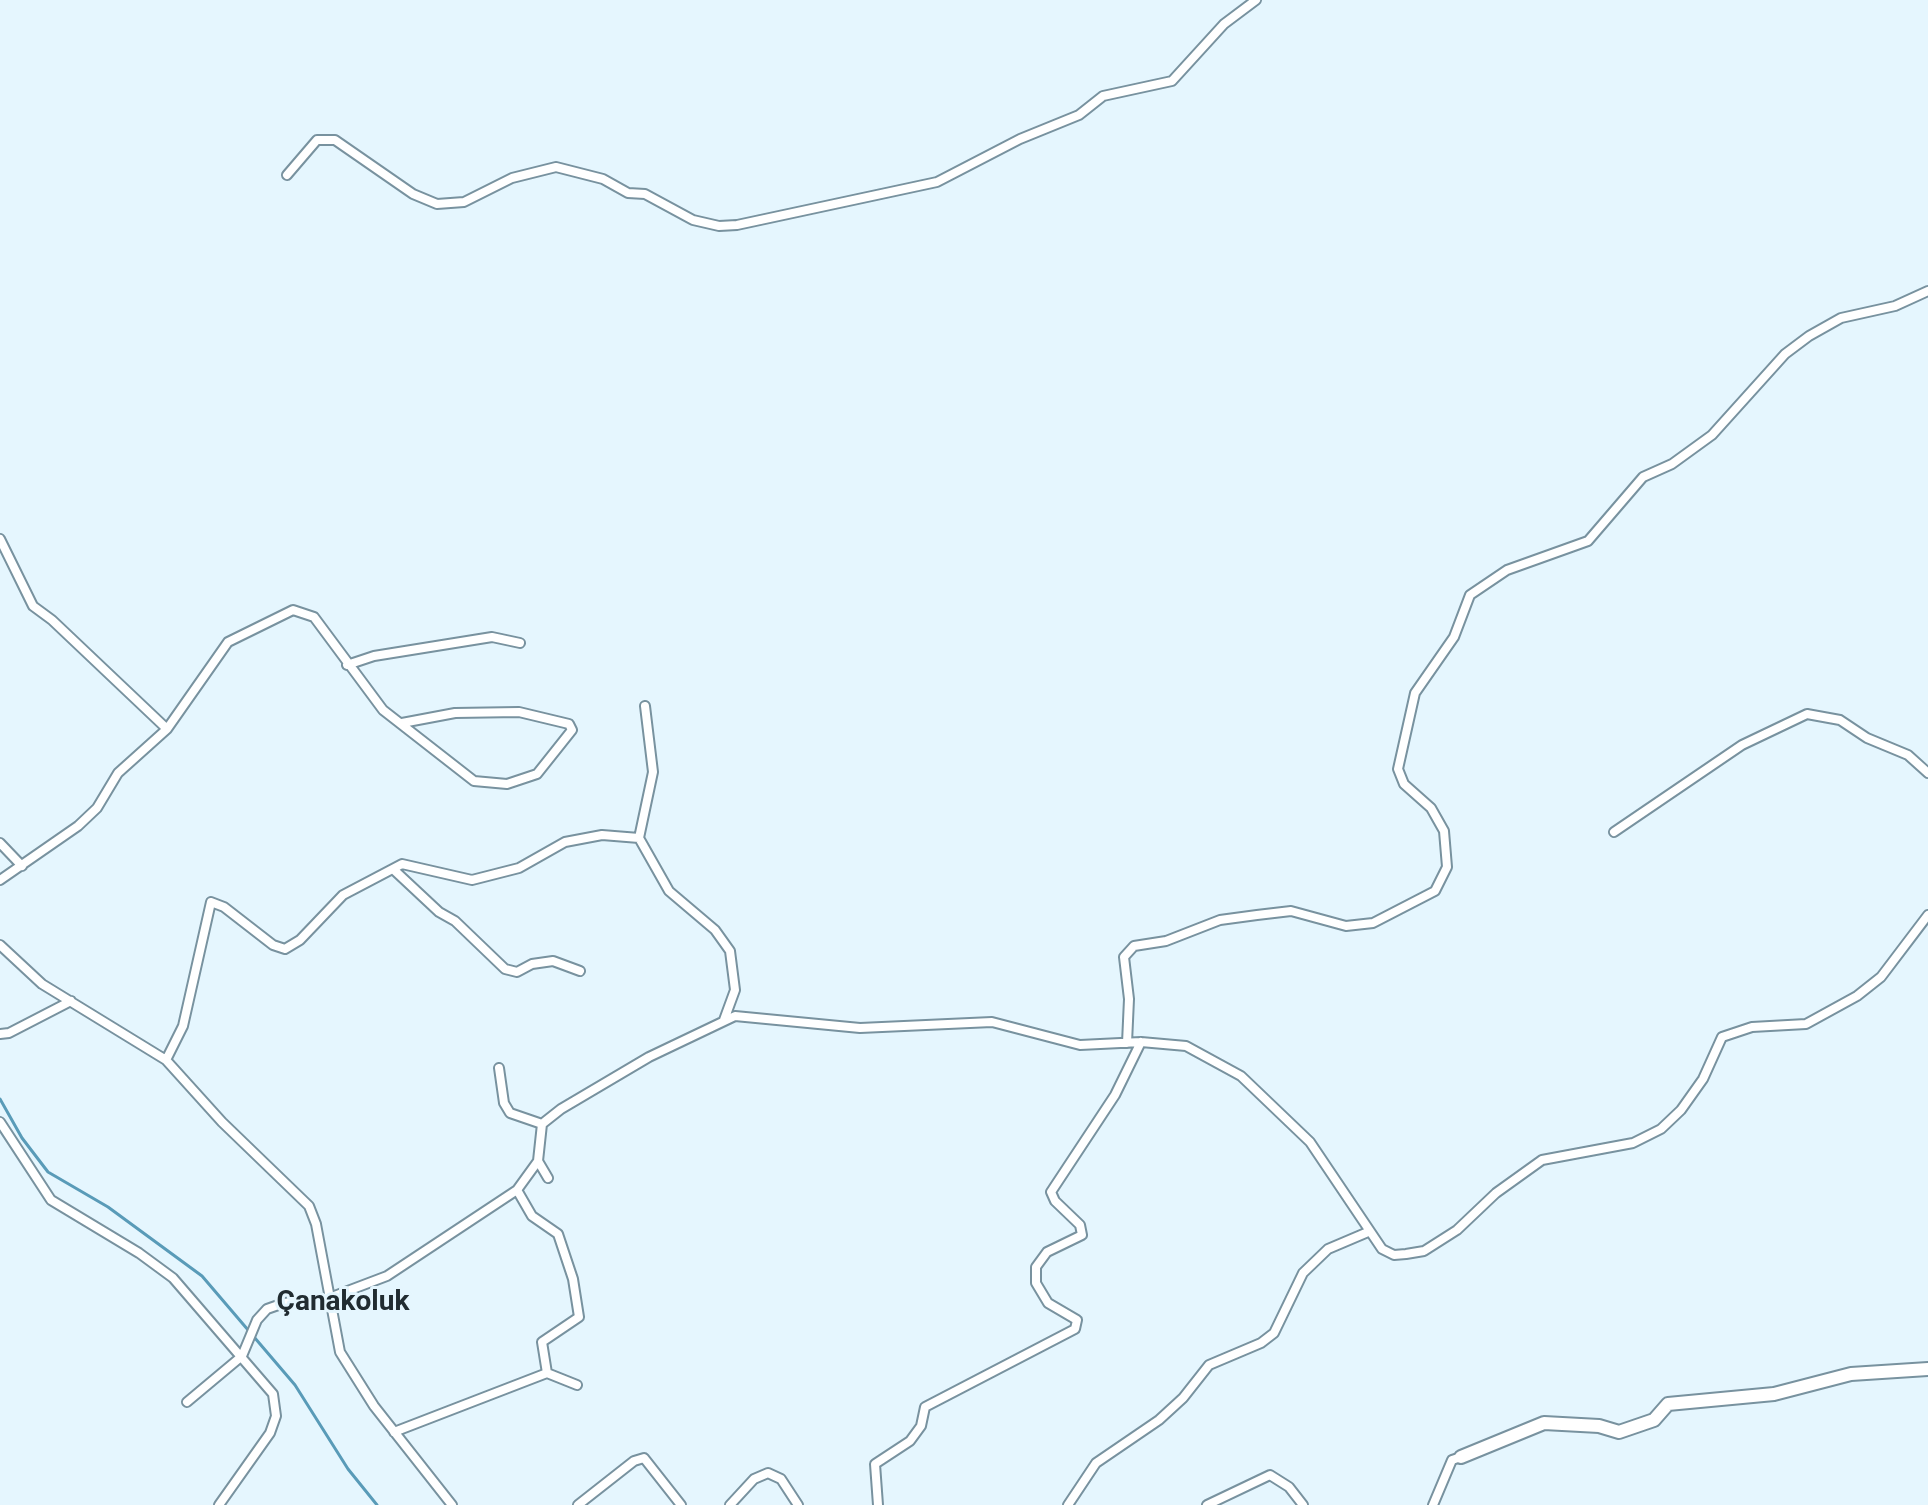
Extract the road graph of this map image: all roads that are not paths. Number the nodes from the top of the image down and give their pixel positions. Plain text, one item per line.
1 (1256, 0) edge
2 (287, 175) dead end
3 (1928, 291) edge
4 (0, 539) edge
5 (520, 643) dead end
6 (347, 665) junction
7 (645, 706) dead end
8 (402, 723) junction
9 (167, 729) junction
10 (1928, 773) edge
11 (1614, 832) dead end
12 (639, 838) junction
13 (0, 843) edge
14 (22, 866) junction
15 (393, 869) junction
16 (0, 880) edge
17 (1928, 915) edge
18 (0, 945) edge
19 (580, 971) dead end
20 (71, 1001) junction
21 (724, 1020) junction
22 (0, 1034) edge
23 (1141, 1042) junction
24 (1127, 1043) junction
25 (166, 1060) junction
26 (499, 1068) dead end
27 (0, 1122) edge
28 (542, 1124) junction
29 (538, 1161) junction
30 (548, 1178) dead end
31 (517, 1190) junction
32 (1368, 1232) junction
33 (329, 1298) junction
34 (242, 1356) junction
35 (1928, 1369) edge
36 (547, 1373) junction
37 (577, 1385) dead end
38 (187, 1402) dead end
39 (394, 1432) junction
40 (1461, 1457) joint
41 (219, 1505) edge
42 (452, 1505) edge
43 (578, 1505) edge
44 (681, 1505) edge
45 (730, 1505) edge
46 (798, 1505) edge
47 (878, 1505) edge
48 (1068, 1505) edge
49 (1207, 1505) edge
50 (1303, 1505) edge
51 (1433, 1505) edge

1 - 2 street
3 - 24 street
4 - 9 street
5 - 6 street
6 - 8 street
6 - 9 street
7 - 12 street
8 - 8 street
9 - 14 street
10 - 11 street
12 - 15 street
12 - 21 street
13 - 14 street
14 - 16 street
15 - 19 street
15 - 25 street
17 - 32 street
18 - 20 street
20 - 22 street
20 - 25 street
21 - 24 street
21 - 28 street
23 - 24 street
23 - 32 street
23 - 47 street
25 - 33 street
26 - 28 street
27 - 34 street
28 - 29 street
29 - 30 street
29 - 31 street
31 - 33 street
31 - 36 street
32 - 48 street
33 - 34 street
33 - 39 street
34 - 38 street
34 - 41 street
35 - 40 street
36 - 37 street
36 - 39 street
39 - 42 street
40 - 51 street
43 - 44 street
45 - 46 street
49 - 50 street

